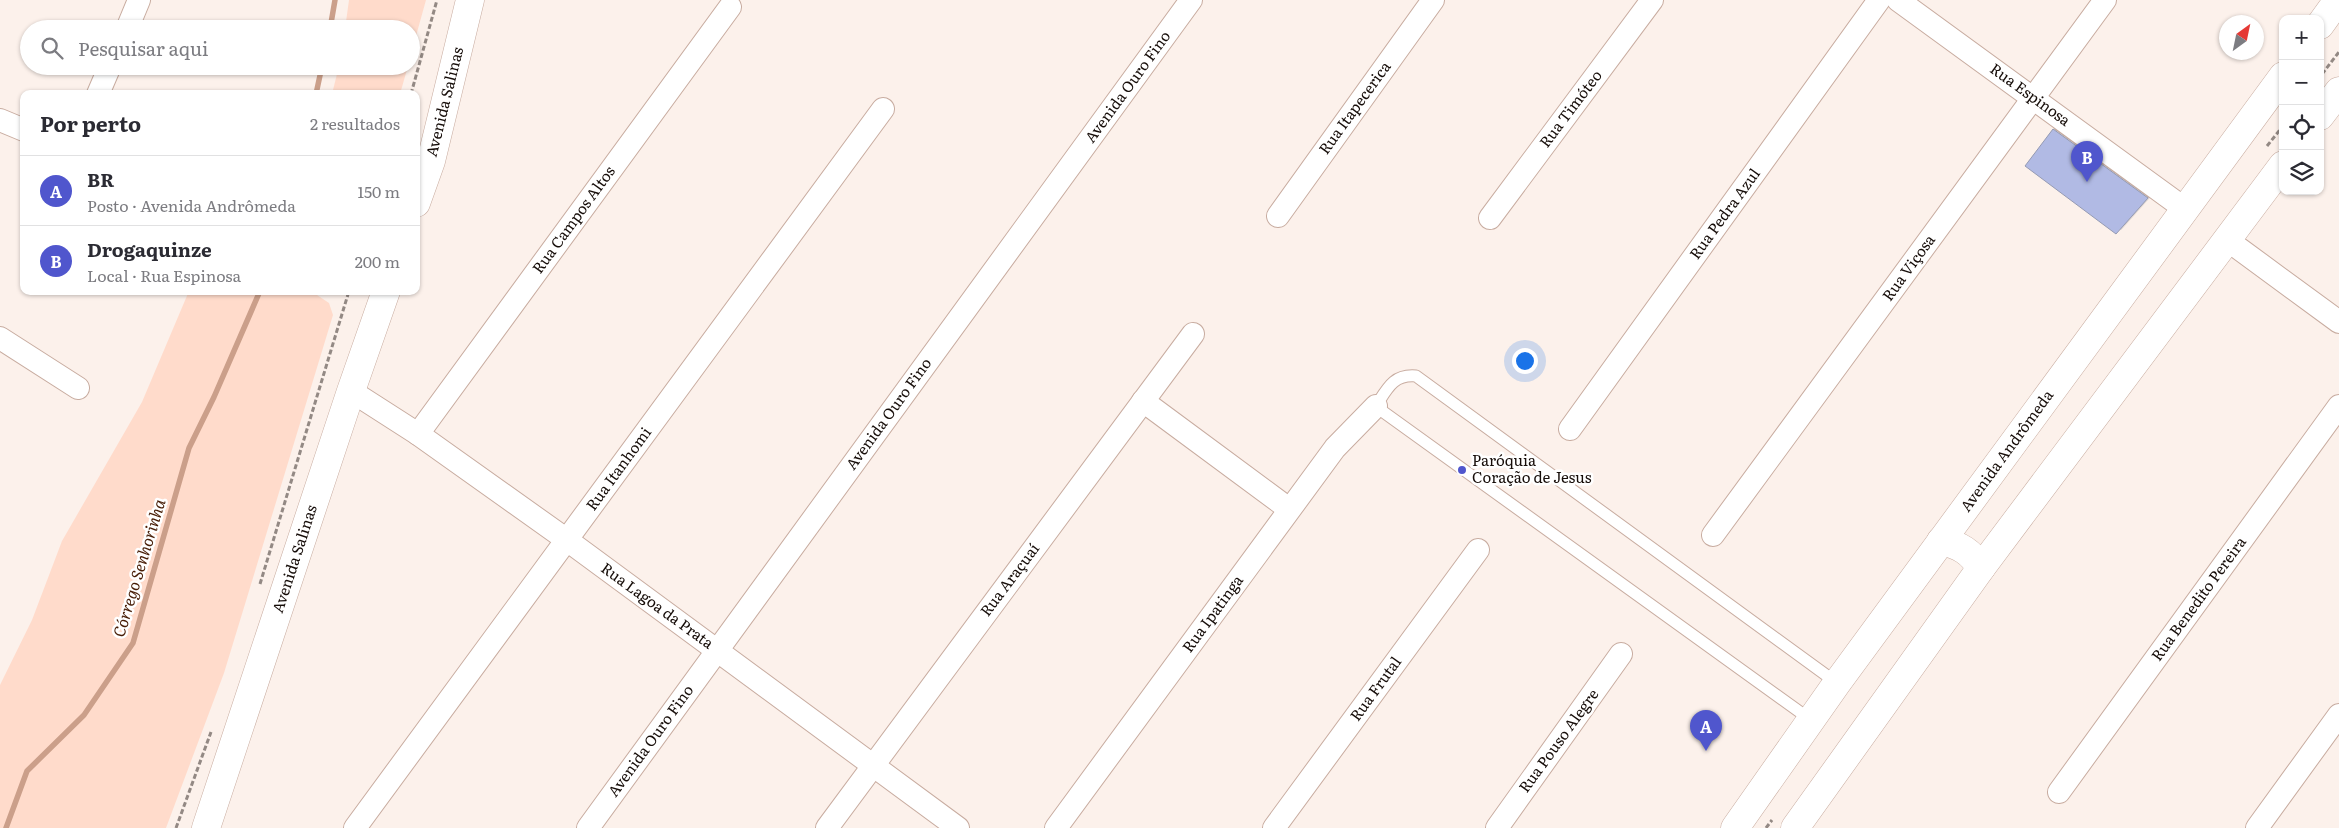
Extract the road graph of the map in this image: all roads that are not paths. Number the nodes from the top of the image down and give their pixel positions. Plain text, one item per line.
1 (139, 0) edge
2 (470, 0) edge
3 (1191, 0) edge
4 (1433, 0) edge
5 (1652, 0) edge
6 (1879, 0) edge
7 (1898, 0) edge
8 (2105, 0) edge
9 (2338, 0) edge
10 (730, 7) dead end
11 (2324, 19) edge
12 (131, 20) edge
13 (106, 75) edge
14 (2279, 81) edge
15 (100, 90) edge
16 (2339, 91) edge
17 (2034, 98) junction
18 (883, 109) dead end
19 (2324, 111) edge
20 (0, 120) edge
21 (20, 128) edge
22 (2279, 170) edge
23 (420, 192) edge
24 (2185, 209) junction
25 (1278, 216) dead end
26 (1490, 218) dead end
27 (2226, 240) junction
28 (379, 295) edge
29 (2339, 322) edge
30 (1193, 334) dead end
31 (0, 338) edge
32 (78, 388) dead end
33 (351, 391) junction
34 (1143, 401) junction
35 (1376, 406) junction
36 (2339, 406) edge
37 (1570, 429) dead end
38 (418, 434) junction
39 (1289, 510) junction
40 (1713, 536) dead end
41 (567, 540) junction
42 (1941, 541) junction
43 (1478, 550) dead end
44 (1982, 568) junction
45 (716, 650) junction
46 (1621, 654) dead end
47 (1837, 683) junction
48 (2339, 715) edge
49 (1811, 721) junction
50 (873, 765) junction
51 (2059, 792) dead end
52 (206, 828) edge
53 (356, 828) edge
54 (588, 828) edge
55 (827, 828) edge
56 (958, 828) edge
57 (1056, 828) edge
58 (1274, 828) edge
59 (1497, 828) edge
60 (1735, 828) edge
61 (1795, 828) edge
62 (2257, 828) edge

1 - 12 street
2 - 23 main road, Avenida Salinas
3 - 45 street, Avenida Ouro Fino
4 - 25 street, Rua Itapecerica
5 - 26 street, Rua Timóteo
6 - 37 street, Rua Pedra Azul
7 - 17 street, Rua Espinosa
8 - 17 street, Rua Viçosa
9 - 11 main road
10 - 38 street, Rua Campos Altos
13 - 15 street
14 - 24 main road, Avenida Andrômeda
16 - 19 main road
17 - 24 street, Rua Espinosa
17 - 40 street, Rua Viçosa
18 - 41 street, Rua Itanhomi
20 - 21 street
22 - 27 main road
24 - 42 main road, Avenida Andrômeda
27 - 29 street
27 - 44 main road
28 - 33 main road, Avenida Salinas
30 - 34 street, Rua Araçuaí
31 - 32 street
33 - 38 street, Rua Lagoa da Prata
33 - 52 main road, Avenida Salinas
34 - 39 street
34 - 50 street, Rua Araçuaí
35 - 39 street, Rua Ipatinga
35 - 47 lane
35 - 49 lane
36 - 51 street, Rua Benedito Pereira
38 - 41 street, Rua Lagoa da Prata
39 - 57 street, Rua Ipatinga
41 - 45 street, Rua Lagoa da Prata
41 - 53 street, Rua Itanhomi
42 - 44 main road
42 - 47 main road, Avenida Andrômeda
43 - 58 street, Rua Frutal
44 - 61 main road
45 - 50 street, Rua Lagoa da Prata
45 - 54 street, Avenida Ouro Fino
46 - 59 street, Rua Pouso Alegre
47 - 49 main road, Avenida Andrômeda
48 - 62 street
49 - 60 main road, Avenida Andrômeda
50 - 55 street, Rua Araçuaí
50 - 56 street, Rua Lagoa da Prata

